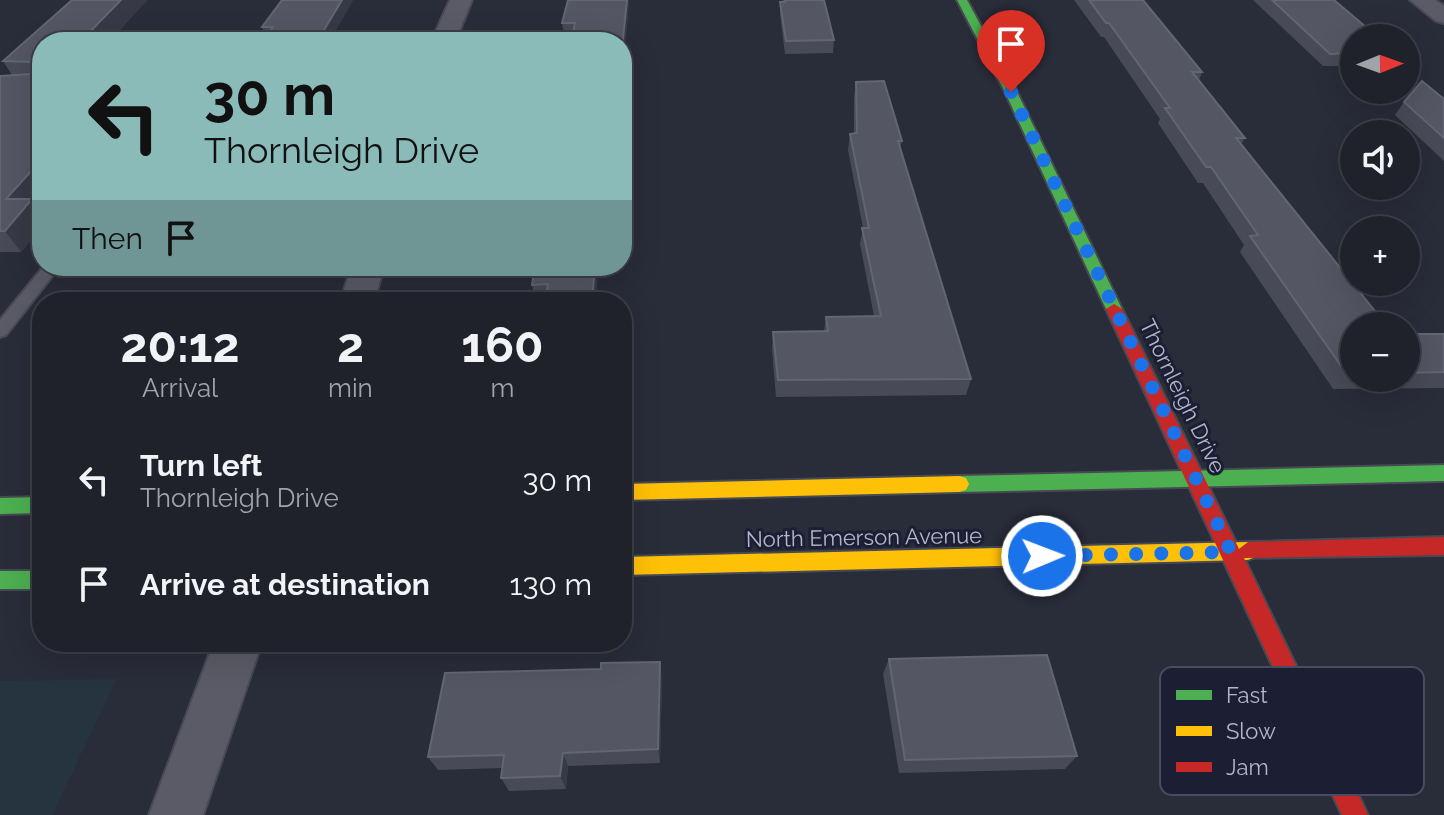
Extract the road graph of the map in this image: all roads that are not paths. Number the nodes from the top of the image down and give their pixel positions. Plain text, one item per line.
1 (461, 0) edge
2 (962, 0) edge
3 (1421, 0) edge
4 (1444, 16) edge
5 (447, 32) edge
6 (44, 276) edge
7 (0, 331) edge
8 (1444, 473) edge
9 (1196, 479) junction
10 (632, 492) edge
11 (32, 505) edge
12 (0, 506) edge
13 (1444, 546) edge
14 (1231, 552) junction
15 (632, 566) edge
16 (0, 580) edge
17 (32, 580) edge
18 (234, 652) edge
19 (1285, 667) edge
20 (1346, 795) edge
21 (176, 815) edge
22 (1355, 815) edge

1 - 5 street
2 - 9 main road, Thornleigh Drive
3 - 4 street
6 - 7 lane
8 - 9 main road
9 - 10 main road
9 - 14 main road, Thornleigh Drive
11 - 12 main road
13 - 14 main road, North Emerson Avenue
14 - 15 main road, North Emerson Avenue
14 - 19 main road, Thornleigh Drive
16 - 17 main road
18 - 21 street
20 - 22 main road, Thornleigh Drive

